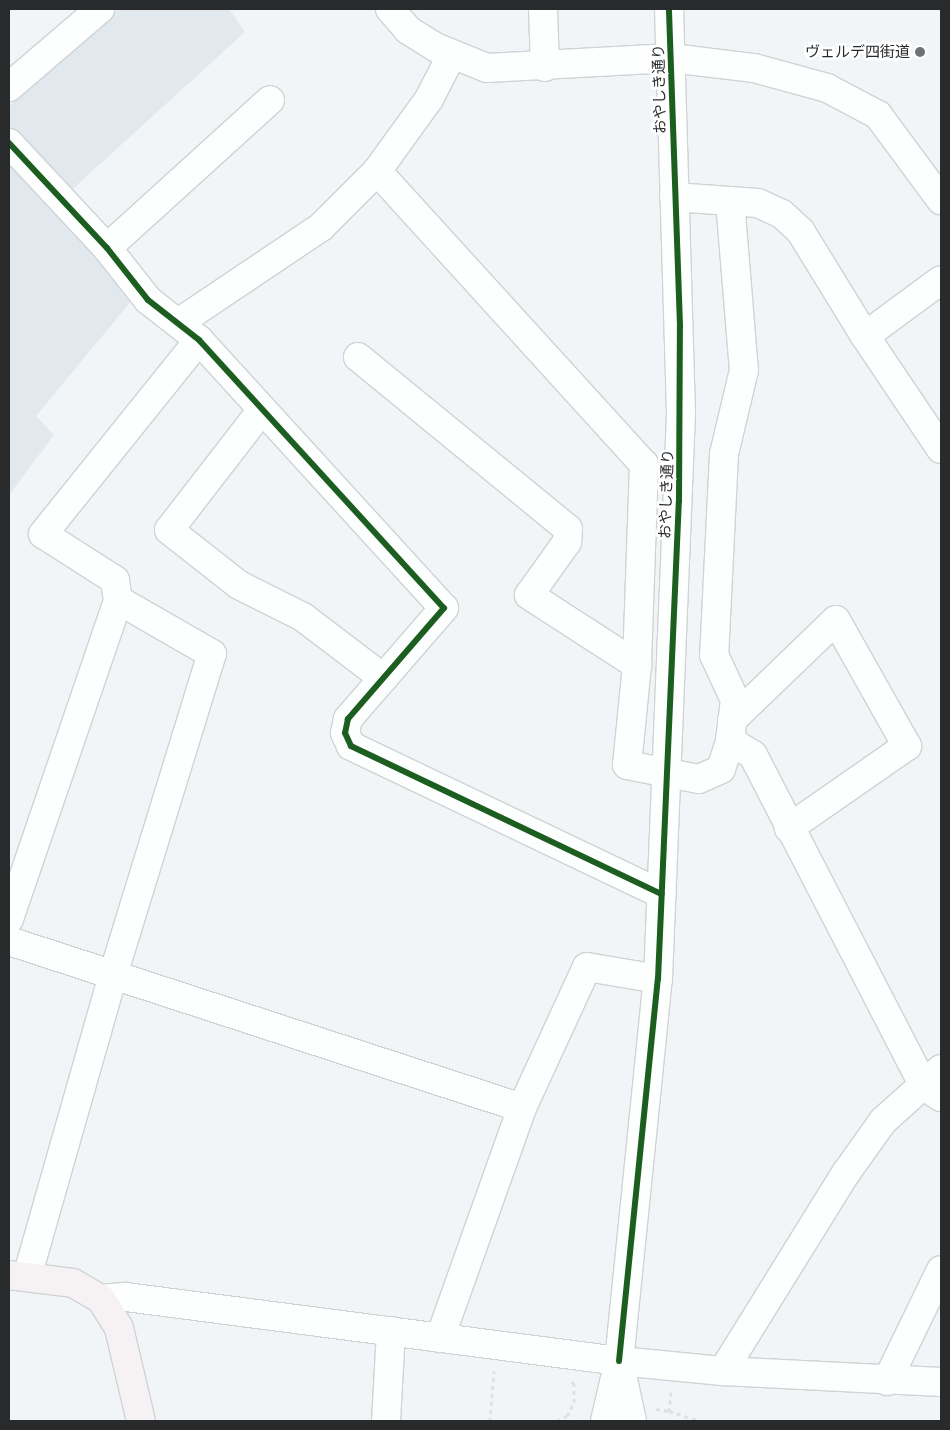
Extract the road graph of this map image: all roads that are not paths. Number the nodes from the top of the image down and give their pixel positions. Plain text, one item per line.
1 (100, 9) edge
2 (390, 9) edge
3 (543, 9) edge
4 (669, 9) edge
5 (451, 56) junction
6 (671, 58) junction
7 (545, 67) junction
8 (9, 87) edge
9 (270, 100) dead end
10 (9, 143) edge
11 (377, 171) junction
12 (674, 197) junction
13 (941, 200) edge
14 (730, 201) junction
15 (107, 248) junction
16 (941, 280) edge
17 (178, 324) junction
18 (865, 336) junction
19 (199, 340) junction
20 (358, 357) dead end
21 (261, 411) junction
22 (941, 449) edge
23 (118, 600) junction
24 (637, 665) junction
25 (384, 678) junction
26 (731, 731) junction
27 (664, 775) junction
28 (790, 828) junction
29 (661, 894) junction
30 (9, 919) edge
31 (9, 941) edge
32 (113, 974) junction
33 (658, 979) junction
34 (935, 1084) edge
35 (522, 1108) junction
36 (941, 1270) edge
37 (18, 1276) edge
38 (101, 1299) junction
39 (390, 1331) junction
40 (440, 1338) junction
41 (619, 1361) junction
42 (723, 1371) junction
43 (887, 1381) junction
44 (941, 1382) edge
45 (641, 1415) edge
46 (142, 1421) edge
47 (386, 1421) edge
48 (605, 1421) edge

1 - 8 street
2 - 5 street
3 - 7 street
4 - 6 street, おやしき通り
5 - 7 street
5 - 11 street
6 - 7 street
6 - 12 street, おやしき通り
6 - 13 street
9 - 15 street
10 - 15 street
11 - 17 street
11 - 24 street
12 - 14 street
12 - 27 street, おやしき通り
14 - 18 street
14 - 26 street
15 - 17 street
16 - 18 street
17 - 19 street
18 - 22 street
19 - 21 street
19 - 23 street
20 - 24 street
21 - 25 street
21 - 25 street
23 - 30 street
23 - 32 street
24 - 27 street
25 - 29 street
26 - 27 street
26 - 28 street
26 - 28 street
27 - 29 street, おやしき通り
28 - 34 street
29 - 33 street, おやしき通り
31 - 32 street
32 - 35 street
32 - 37 street
33 - 35 street
33 - 41 street, おやしき通り
34 - 42 street
35 - 40 street
36 - 43 street
37 - 38 main road
38 - 39 street
38 - 46 main road
39 - 40 street
39 - 47 street
40 - 41 street
41 - 42 street
41 - 45 street
41 - 48 street
42 - 43 street
43 - 44 street

